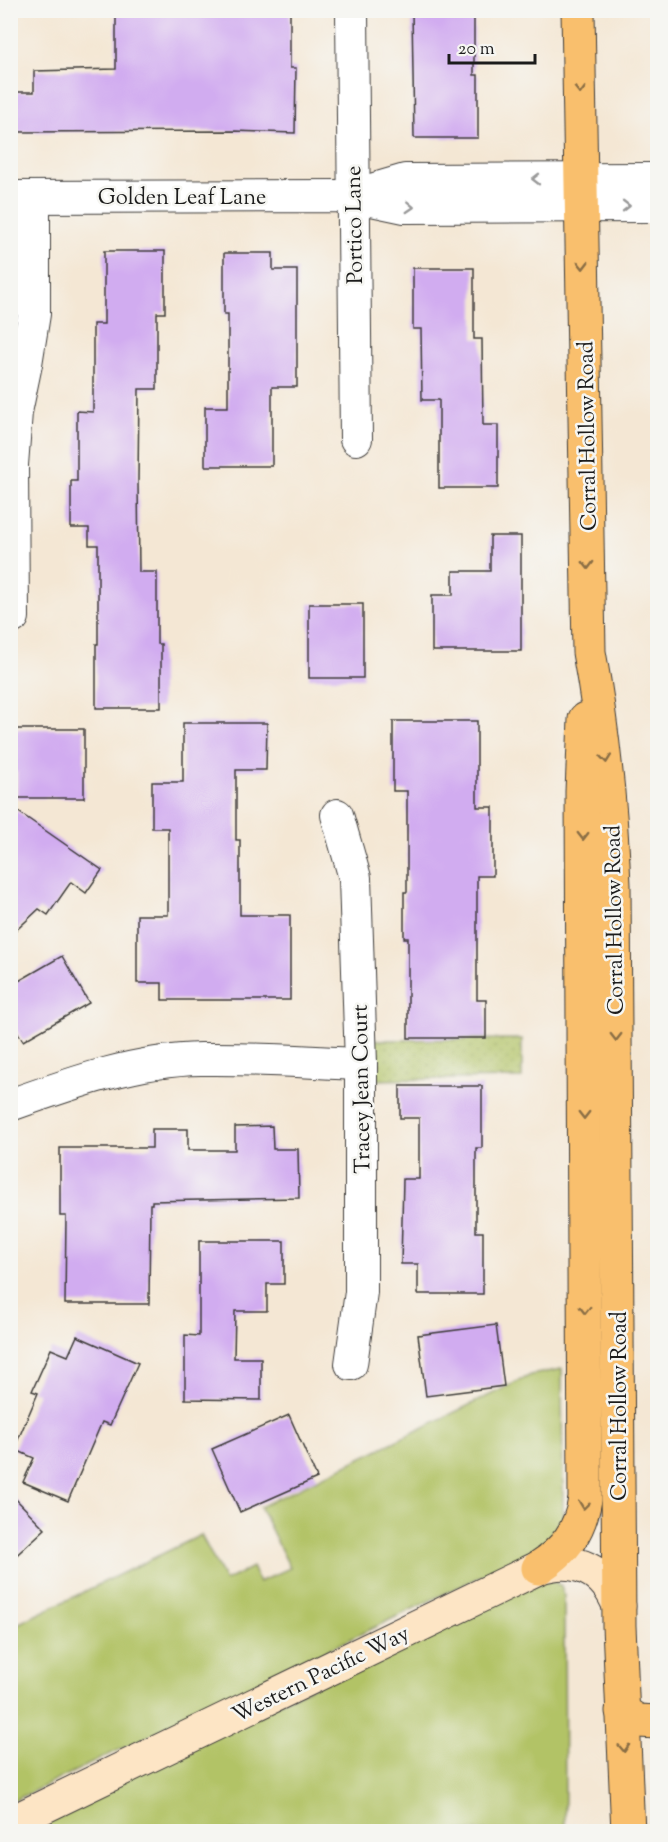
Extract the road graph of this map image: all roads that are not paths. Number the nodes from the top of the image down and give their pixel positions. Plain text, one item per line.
1 (352, 10) edge
2 (578, 10) edge
3 (657, 179) edge
4 (581, 193) junction
5 (353, 195) junction
6 (22, 197) edge
7 (657, 206) edge
8 (356, 439) dead end
9 (13, 617) dead end
10 (589, 652) junction
11 (337, 815) dead end
12 (362, 1064) junction
13 (10, 1105) edge
14 (351, 1364) dead end
15 (538, 1568) junction
16 (619, 1606) junction
17 (622, 1711) junction
18 (657, 1722) edge
19 (10, 1822) edge
20 (628, 1832) edge

1 - 5 street, Portico Lane
2 -> 4 main road, Corral Hollow Road
3 - 4 street, Golden Leaf Lane
4 - 5 street, Golden Leaf Lane
4 -> 7 street, Golden Leaf Lane
4 -> 10 main road, Corral Hollow Road
5 - 6 street, Golden Leaf Lane
5 - 8 street, Portico Lane
6 - 9 street
10 -> 15 main road
10 -> 16 main road, Corral Hollow Road
11 - 12 street, Tracey Jean Court
12 - 13 street
12 - 14 street, Tracey Jean Court
15 - 16 street, Western Pacific Way
15 - 19 street, Western Pacific Way
16 - 17 main road, Corral Hollow Road
17 - 18 main road
17 -> 20 main road, Corral Hollow Road

